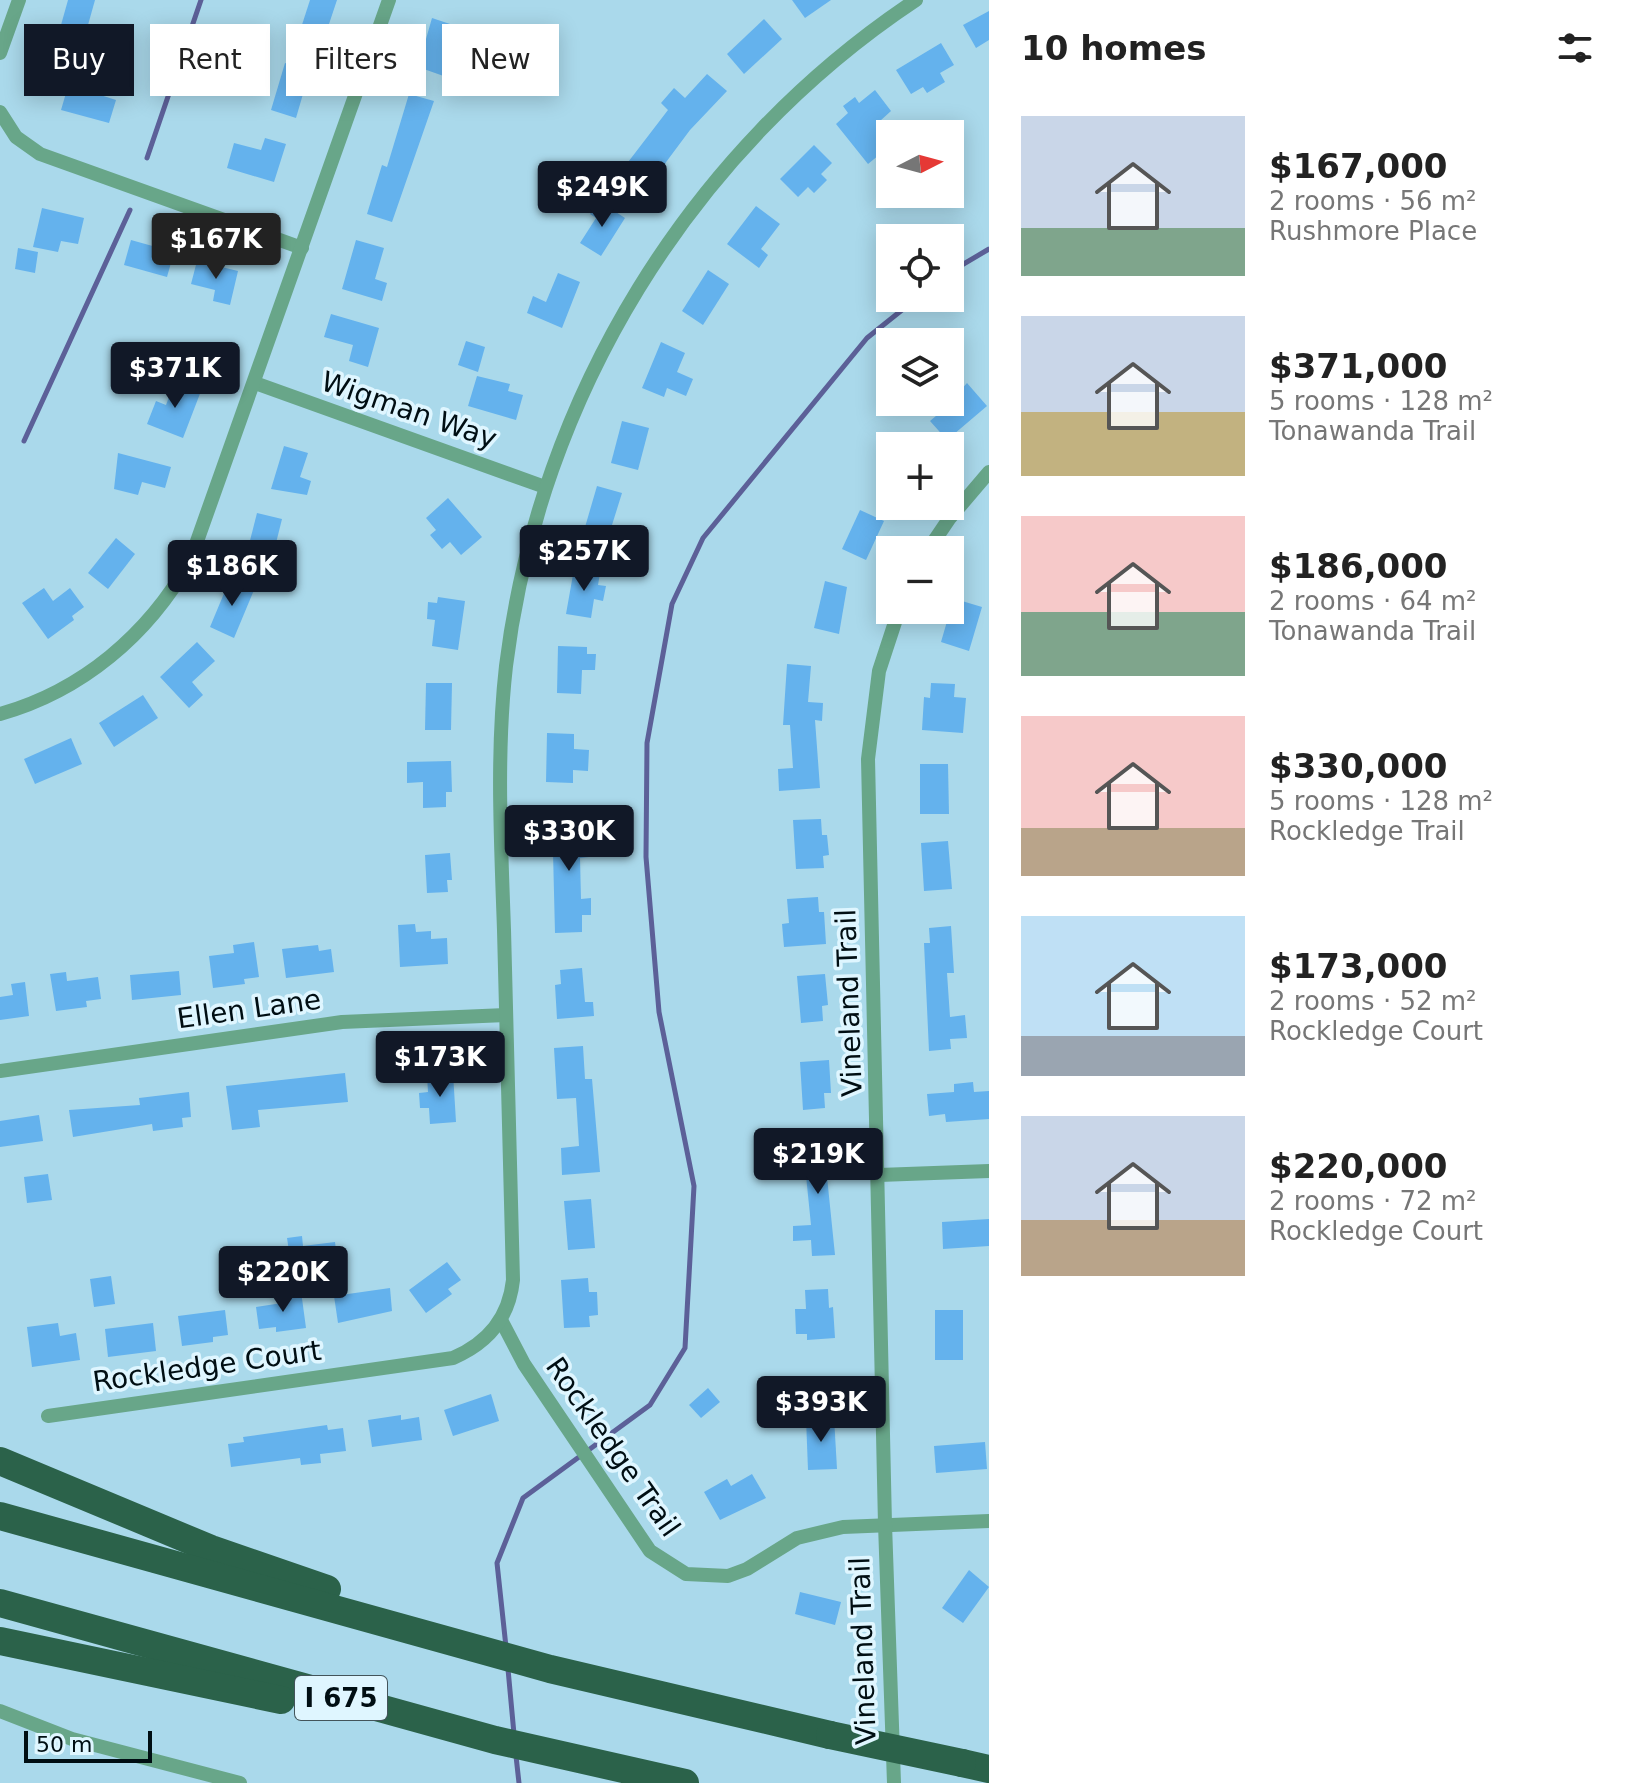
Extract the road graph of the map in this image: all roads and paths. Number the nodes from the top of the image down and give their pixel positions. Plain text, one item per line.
1 (19, 0) edge
2 (389, 0) edge
3 (916, 0) edge
4 (0, 53) edge
5 (0, 112) edge
6 (302, 248) junction
7 (255, 383) junction
8 (989, 472) edge
9 (545, 487) junction
10 (937, 536) edge
11 (894, 624) edge
12 (0, 714) edge
13 (506, 1015) junction
14 (0, 1071) edge
15 (989, 1171) edge
16 (879, 1175) junction
17 (501, 1320) junction
18 (48, 1416) dead end
19 (0, 1461) edge
20 (0, 1516) edge
21 (989, 1521) edge
22 (885, 1524) junction
23 (0, 1603) edge
24 (0, 1641) edge
25 (550, 1669) junction
26 (0, 1711) edge
27 (975, 1766) edge
28 (613, 1767) junction
29 (240, 1783) edge
30 (685, 1783) edge
31 (894, 1783) edge

1 - 4 street
2 - 6 street
3 - 9 street
5 - 6 street
6 - 7 street
7 - 9 street, Wigman Way
7 - 12 street
8 - 10 street
9 - 13 street
11 - 16 street, Vineland Trail
13 - 14 street, Ellen Lane
13 - 17 street, Rockledge Court
15 - 16 street
16 - 22 street, Vineland Trail
17 - 18 street, Rockledge Court
17 - 22 street, Rockledge Trail
19 - 25 highway
20 - 25 highway
21 - 22 street, Rockledge Trail
22 - 31 street, Vineland Trail
23 - 28 highway, I 675
24 - 28 highway
25 - 27 highway, bridge
26 - 29 street
28 - 30 highway, I 675

